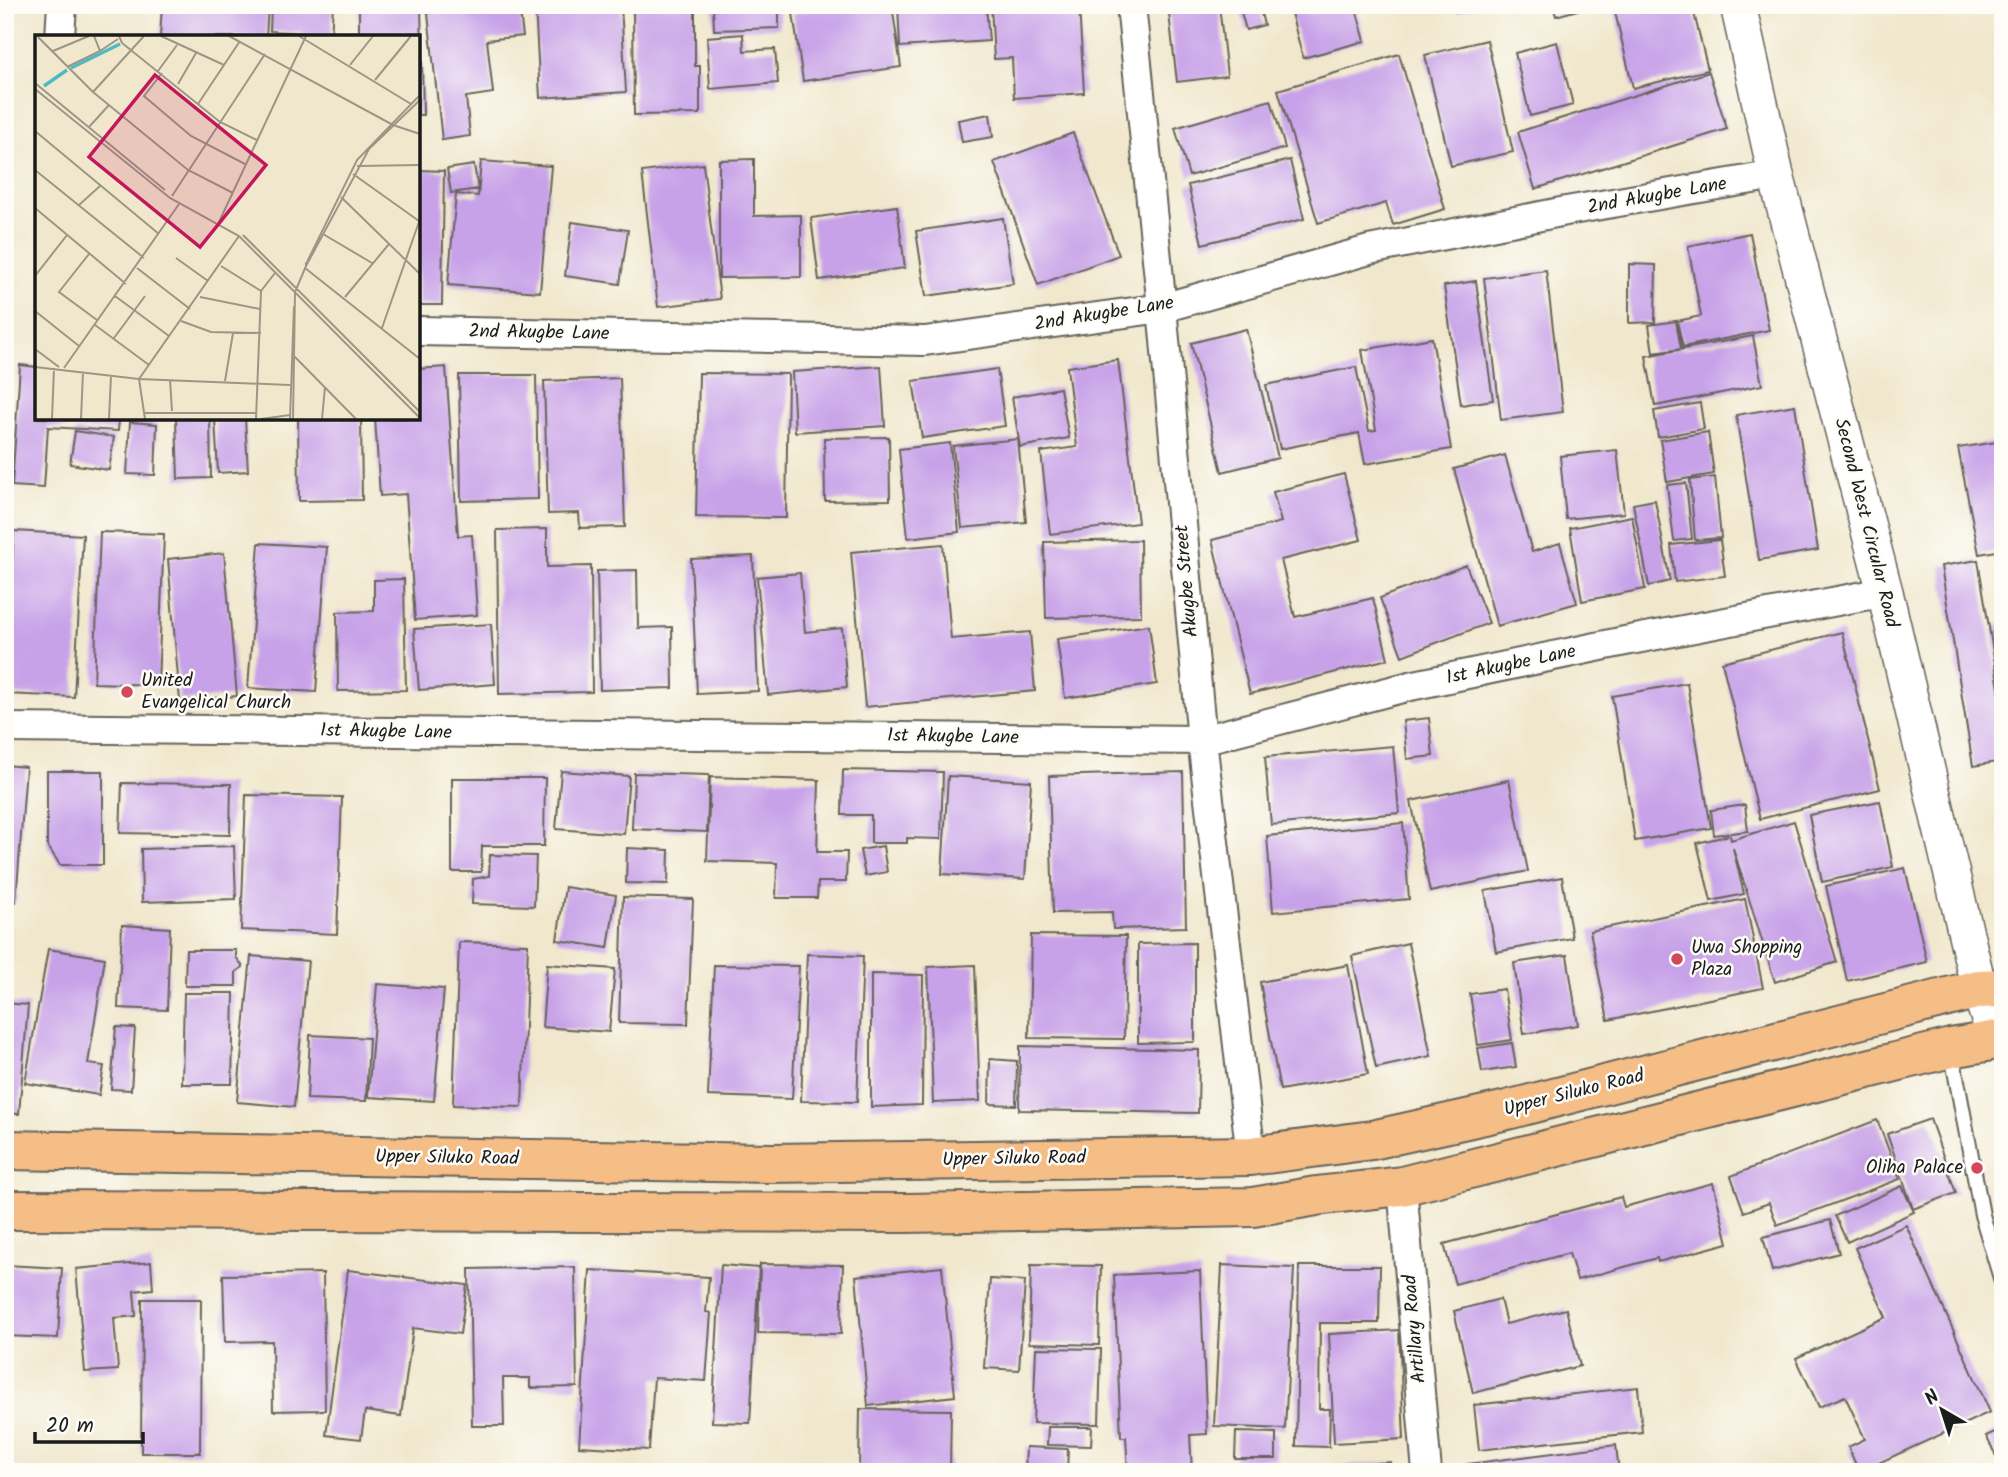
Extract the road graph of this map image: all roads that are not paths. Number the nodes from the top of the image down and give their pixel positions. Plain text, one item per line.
1 (62, 5) edge
2 (1131, 5) edge
3 (1738, 5) edge
4 (60, 35) edge
5 (1776, 175) junction
6 (1162, 308) junction
7 (420, 331) edge
8 (1885, 592) junction
9 (5, 728) edge
10 (1202, 740) junction
11 (1991, 989) edge
12 (1999, 1040) edge
13 (1951, 1048) junction
14 (5, 1150) edge
15 (1251, 1156) junction
16 (1402, 1186) junction
17 (5, 1210) edge
18 (2003, 1285) edge
19 (1427, 1472) edge

1 - 4 street
2 - 6 street, Akugbe Street
3 - 5 street, Second West Circular Road
5 - 6 street, 2nd Akugbe Lane
5 - 8 street, Second West Circular Road
6 - 7 street, 2nd Akugbe Lane
6 - 10 street, Akugbe Street
8 - 10 street, 1st Akugbe Lane
8 - 11 street, Second West Circular Road
9 - 10 street, 1st Akugbe Lane
10 - 15 street, Akugbe Street
11 - 12 street, Second West Circular Road
11 - 15 main road, Upper Siluko Road
12 - 13 main road
13 - 16 main road
13 - 18 lane
14 - 15 main road, Upper Siluko Road
16 - 17 main road
16 - 19 street, Artillary Road

